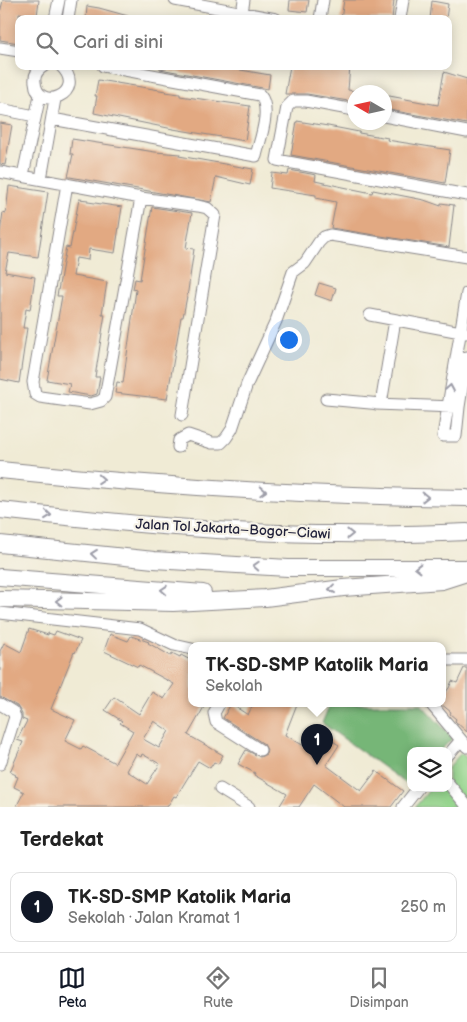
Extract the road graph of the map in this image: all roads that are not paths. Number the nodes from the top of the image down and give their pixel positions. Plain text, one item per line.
1 (59, 0) edge
2 (71, 0) edge
3 (175, 0) edge
4 (244, 0) edge
5 (323, 0) edge
6 (403, 0) edge
7 (242, 13) junction
8 (56, 15) edge
9 (69, 15) edge
10 (253, 15) edge
11 (321, 15) edge
12 (401, 15) edge
13 (0, 48) edge
14 (15, 50) edge
15 (38, 70) edge
16 (64, 70) edge
17 (125, 70) edge
18 (40, 95) junction
19 (54, 99) junction
20 (347, 109) edge
21 (0, 110) edge
22 (35, 116) junction
23 (392, 118) edge
24 (52, 119) junction
25 (467, 132) edge
26 (0, 172) edge
27 (23, 176) junction
28 (41, 179) junction
29 (66, 184) junction
30 (467, 195) edge
31 (141, 198) junction
32 (467, 258) edge
33 (467, 293) edge
34 (370, 315) dead end
35 (395, 320) junction
36 (464, 332) edge
37 (467, 357) edge
38 (326, 401) dead end
39 (381, 404) junction
40 (447, 406) junction
41 (459, 407) junction
42 (182, 415) dead end
43 (178, 447) dead end
44 (0, 470) edge
45 (467, 498) edge
46 (0, 510) edge
47 (467, 532) edge
48 (0, 544) edge
49 (467, 568) edge
50 (467, 573) edge
51 (0, 577) edge
52 (265, 598) junction
53 (0, 599) edge
54 (0, 613) edge
55 (188, 648) edge
56 (446, 660) edge
57 (467, 660) edge
58 (0, 704) edge
59 (217, 707) edge
60 (434, 707) edge
61 (464, 743) edge
62 (260, 750) dead end
63 (452, 752) edge
64 (0, 764) edge
65 (452, 788) edge
66 (220, 789) dead end
67 (415, 792) edge
68 (466, 804) edge
69 (249, 807) edge
70 (403, 807) edge
71 (453, 807) edge

1 - 8 street
2 - 9 street
3 - 7 street
4 - 7 street
5 - 11 street
6 - 12 street
7 - 10 street
13 - 14 street
15 - 18 street
16 - 19 street
17 - 24 street
18 - 19 street
18 - 22 street
19 - 24 street
20 - 30 street
21 - 22 street
22 - 27 street
23 - 25 street
24 - 28 street
26 - 27 street
27 - 28 street
28 - 29 street
29 - 31 street
29 - 31 street
31 - 42 street
32 - 43 street
33 - 36 street
34 - 35 street
35 - 36 street
35 - 39 street
40 -> 36 street
37 - 41 street
38 - 39 street
39 - 40 street
40 - 41 street
40 - 41 street
44 -> 45 highway
46 -> 47 highway, Jalan Tol Jakarta–Bogor–Ciawi
49 -> 48 highway
50 -> 52 highway
52 -> 51 highway
52 -> 53 highway
54 - 55 street
56 - 57 street
58 - 64 street
59 - 62 street
60 - 61 street
61 - 63 street
65 - 68 street
66 - 69 street
67 - 70 street
68 - 71 street

